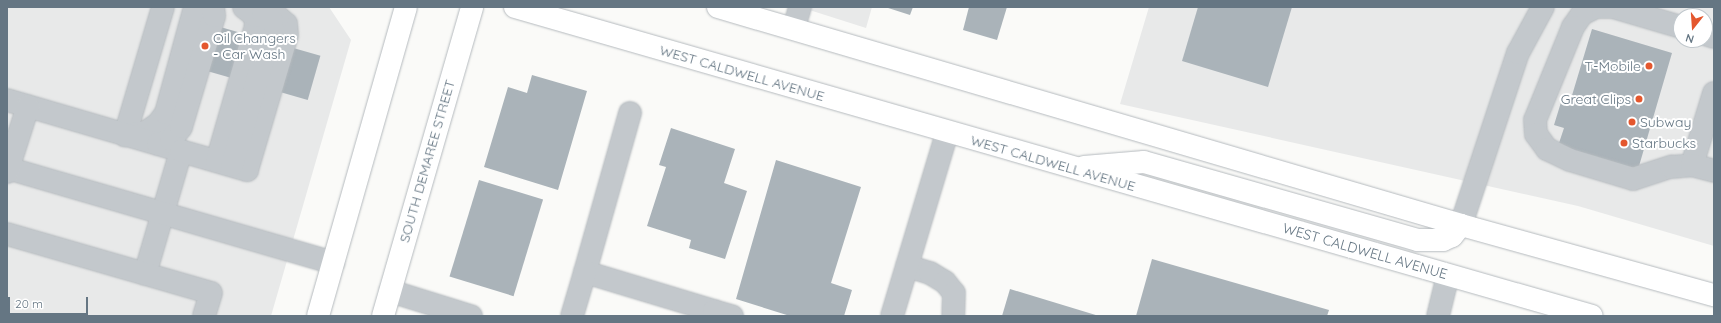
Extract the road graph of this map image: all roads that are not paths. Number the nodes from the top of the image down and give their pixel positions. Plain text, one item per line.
1 (163, 7) edge
2 (194, 7) edge
3 (213, 7) edge
4 (406, 7) edge
5 (472, 7) edge
6 (515, 7) edge
7 (719, 7) edge
8 (800, 7) edge
9 (1543, 7) edge
10 (250, 9) edge
11 (1673, 25) edge
12 (794, 28) junction
13 (1714, 93) edge
14 (7, 100) edge
15 (28, 106) junction
16 (630, 113) dead end
17 (947, 133) junction
18 (125, 135) junction
19 (158, 144) junction
20 (181, 151) junction
21 (224, 163) junction
22 (1692, 165) junction
23 (1069, 168) junction
24 (7, 170) edge
25 (1714, 171) edge
26 (162, 214) junction
27 (1461, 225) junction
28 (7, 234) edge
29 (333, 263) junction
30 (907, 266) junction
31 (585, 272) junction
32 (145, 274) junction
33 (1448, 275) junction
34 (390, 292) junction
35 (1714, 295) edge
36 (720, 314) edge
37 (204, 316) edge
38 (318, 316) edge
39 (383, 316) edge
40 (471, 316) edge
41 (572, 316) edge
42 (892, 316) edge
43 (953, 316) edge
44 (1438, 316) edge
45 (1592, 316) edge

1 - 18 lane
2 - 18 lane
3 - 19 lane
4 - 29 main road
5 - 34 main road, SOUTH DEMAREE STREET
6 - 17 main road, WEST CALDWELL AVENUE
7 - 12 main road
8 - 12 lane
9 - 27 lane
10 - 21 lane
10 - 21 lane
11 - 22 lane
12 - 27 main road
13 - 22 lane
14 - 15 lane
15 - 18 lane
15 - 24 lane
16 - 31 lane
17 - 23 main road, WEST CALDWELL AVENUE
17 - 30 lane
18 - 19 lane
19 - 20 lane
20 - 21 lane
20 - 26 lane
22 - 25 lane
23 - 27 main road
23 - 33 main road, WEST CALDWELL AVENUE
24 - 26 lane
26 - 29 lane
26 - 32 lane
27 - 35 main road
28 - 32 lane
29 - 38 main road
30 - 42 lane
30 - 43 lane
31 - 36 lane
31 - 41 lane
32 - 37 lane
33 - 44 lane
33 - 45 main road, WEST CALDWELL AVENUE
34 - 39 main road, SOUTH DEMAREE STREET
34 - 40 lane

